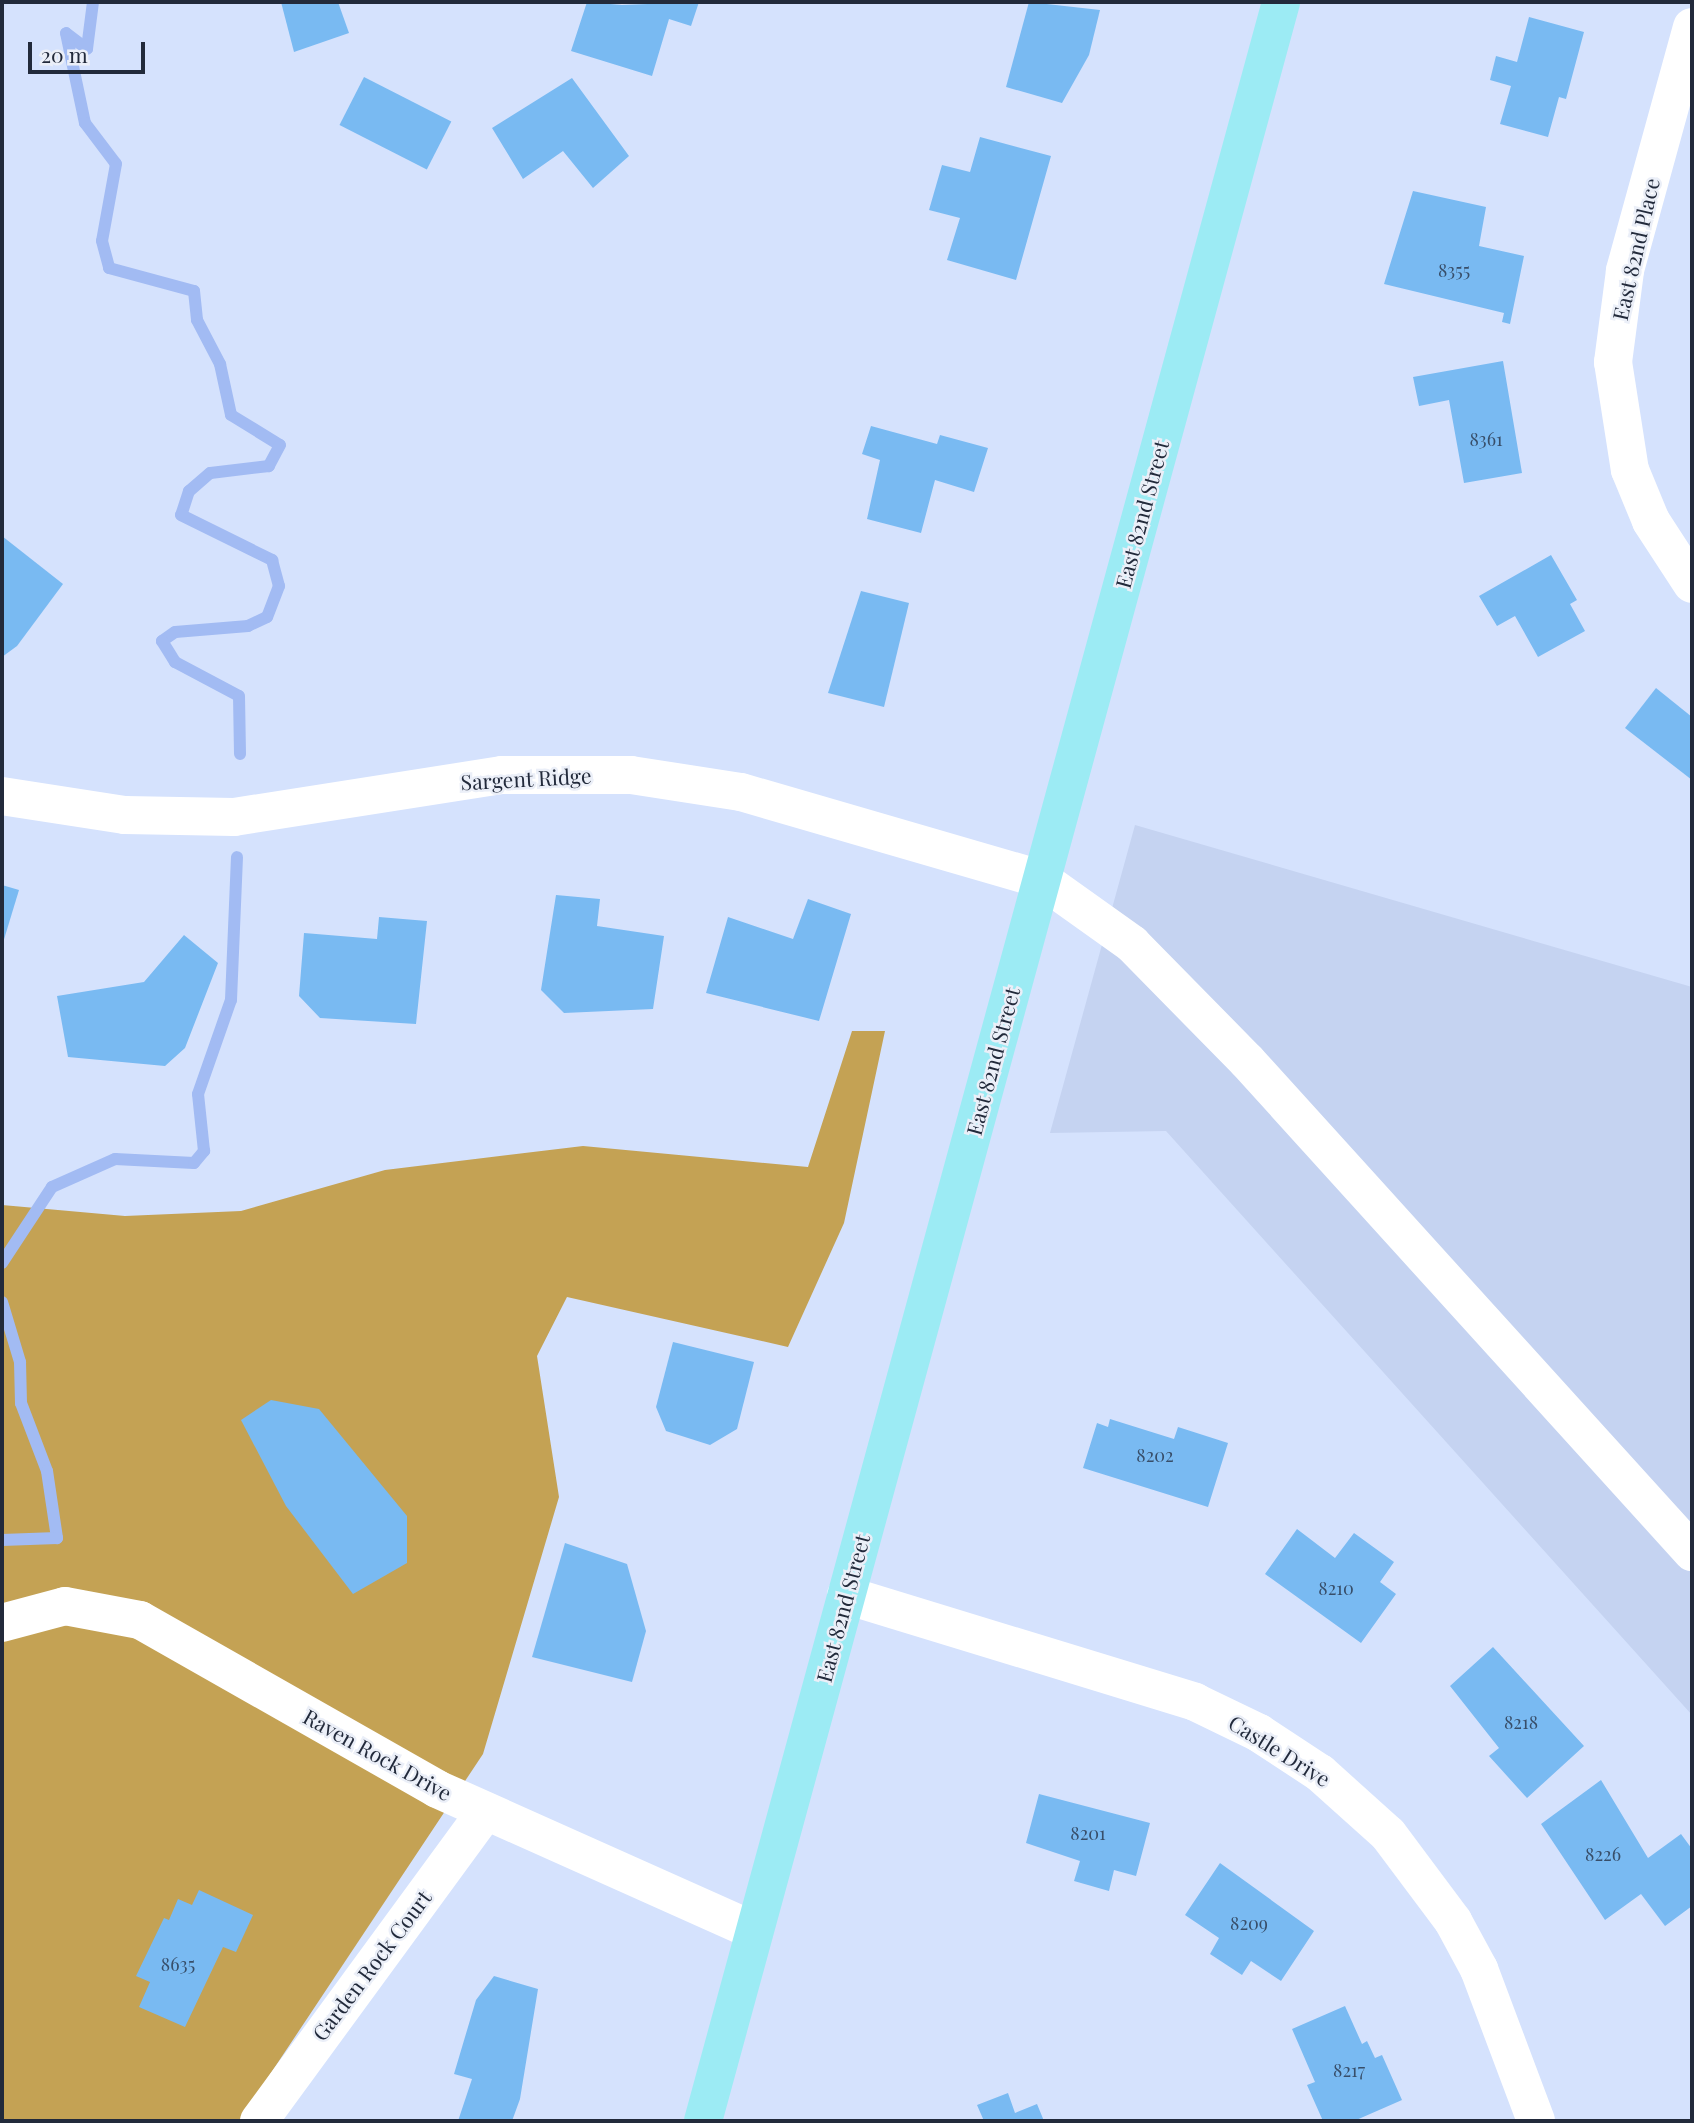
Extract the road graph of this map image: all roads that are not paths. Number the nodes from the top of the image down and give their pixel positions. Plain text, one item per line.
1 (1281, 2) edge
2 (1692, 27) edge
3 (1692, 584) edge
4 (2, 796) edge
5 (1041, 879) junction
6 (1692, 1552) edge
7 (846, 1595) junction
8 (2, 1623) edge
9 (486, 1811) junction
10 (754, 1931) junction
11 (259, 2121) edge
12 (703, 2121) edge
13 (1536, 2121) edge

1 - 5 main road, East 82nd Street
2 - 3 street, East 82nd Place
4 - 5 street, Sargent Ridge
5 - 6 street, Sargent Ridge
5 - 7 main road, East 82nd Street
7 - 10 main road, East 82nd Street
7 - 13 street, Castle Drive
8 - 9 street, Raven Rock Drive
9 - 10 street, Raven Rock Drive
9 - 11 street, Garden Rock Court
10 - 12 main road, East 82nd Street

